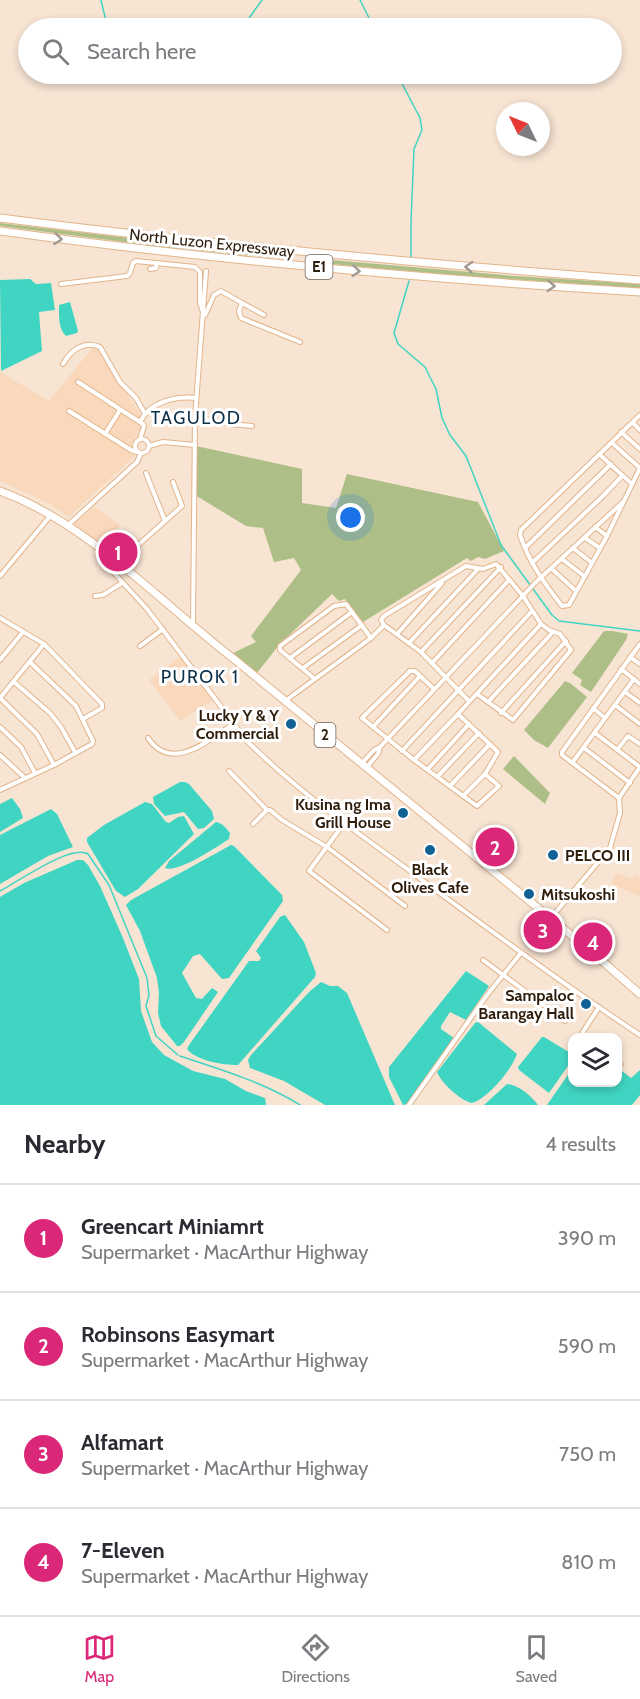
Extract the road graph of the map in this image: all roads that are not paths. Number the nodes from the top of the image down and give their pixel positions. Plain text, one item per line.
1 (0, 218) edge
2 (0, 231) edge
3 (157, 263) junction
4 (150, 269) dead end
5 (206, 271) dead end
6 (640, 280) edge
7 (61, 284) dead end
8 (640, 292) edge
9 (242, 303) junction
10 (204, 315) junction
11 (264, 315) dead end
12 (300, 342) dead end
13 (63, 364) dead end
14 (78, 382) dead end
15 (196, 398) junction
16 (120, 410) junction
17 (69, 411) dead end
18 (144, 412) junction
19 (640, 415) edge
20 (195, 417) junction
21 (140, 422) junction
22 (633, 423) junction
23 (252, 426) dead end
24 (640, 430) edge
25 (621, 432) junction
26 (105, 434) junction
27 (140, 439) junction
28 (612, 442) junction
29 (195, 445) junction
30 (149, 446) junction
31 (640, 449) edge
32 (139, 452) junction
33 (599, 454) junction
34 (611, 464) junction
35 (640, 468) edge
36 (146, 473) dead end
37 (622, 476) junction
38 (173, 482) dead end
39 (632, 484) junction
40 (0, 491) edge
41 (625, 500) junction
42 (51, 515) junction
43 (165, 521) junction
44 (68, 526) junction
45 (595, 527) junction
46 (607, 536) junction
47 (585, 538) junction
48 (525, 548) junction
49 (573, 548) junction
50 (600, 548) junction
51 (109, 556) junction
52 (562, 559) junction
53 (118, 563) junction
54 (532, 563) junction
55 (592, 563) junction
56 (501, 567) junction
57 (478, 569) junction
58 (552, 569) junction
59 (0, 576) edge
60 (584, 576) junction
61 (541, 579) junction
62 (509, 580) junction
63 (445, 581) junction
64 (122, 583) junction
65 (576, 591) junction
66 (94, 596) dead end
67 (522, 596) junction
68 (532, 611) junction
69 (352, 612) junction
70 (2, 619) edge
71 (541, 624) junction
72 (0, 625) edge
73 (362, 625) junction
74 (384, 625) junction
75 (192, 627) junction
76 (163, 629) junction
77 (23, 632) junction
78 (553, 632) junction
79 (397, 634) junction
80 (371, 638) junction
81 (566, 641) junction
82 (409, 643) junction
83 (44, 644) junction
84 (640, 644) edge
85 (140, 646) dead end
86 (421, 652) junction
87 (630, 657) junction
88 (290, 658) junction
89 (0, 660) edge
90 (30, 662) junction
91 (432, 663) junction
92 (640, 664) edge
93 (303, 668) junction
94 (621, 669) junction
95 (420, 676) junction
96 (446, 676) junction
97 (315, 679) junction
98 (634, 679) junction
99 (14, 682) junction
100 (640, 684) edge
101 (434, 689) junction
102 (459, 690) junction
103 (625, 692) junction
104 (477, 694) junction
105 (0, 698) edge
106 (285, 701) junction
107 (470, 701) junction
108 (488, 702) junction
109 (640, 704) edge
110 (615, 705) junction
111 (593, 708) junction
112 (501, 713) junction
113 (458, 714) junction
114 (83, 718) junction
115 (605, 718) junction
116 (235, 723) junction
117 (469, 724) junction
118 (640, 724) edge
119 (0, 727) edge
120 (373, 727) junction
121 (479, 733) junction
122 (595, 733) junction
123 (148, 738) dead end
124 (388, 739) junction
125 (490, 744) junction
126 (640, 744) edge
127 (584, 748) junction
128 (617, 750) junction
129 (402, 751) junction
130 (75, 752) junction
131 (0, 754) edge
132 (414, 760) junction
133 (572, 764) junction
134 (54, 765) junction
135 (363, 766) junction
136 (640, 767) edge
137 (428, 769) junction
138 (229, 771) dead end
139 (35, 773) junction
140 (484, 774) junction
141 (438, 777) junction
142 (25, 778) junction
143 (630, 783) junction
144 (450, 786) junction
145 (1, 788) edge
146 (463, 796) junction
147 (619, 798) junction
148 (267, 810) junction
149 (345, 822) junction
150 (253, 824) dead end
151 (327, 847) junction
152 (405, 906) dead end
153 (550, 919) junction
154 (387, 930) dead end
155 (520, 954) junction
156 (483, 960) dead end
157 (503, 975) junction
158 (640, 994) edge
159 (599, 1007) junction
160 (565, 1021) dead end
161 (583, 1033) edge
162 (640, 1035) edge
163 (409, 1105) edge

6 -> 1 highway, North Luzon Expressway / E1
2 -> 8 highway, North Luzon Expressway / E1
3 - 4 street
3 - 7 street
3 - 10 street
5 - 10 street
9 - 10 street
9 - 11 street
9 - 12 street
10 - 15 street
13 - 18 street
14 - 16 street
15 - 18 street
15 - 20 street
16 - 21 street
16 - 26 street
17 - 26 street
18 - 21 street
19 - 22 street
20 - 23 street
20 - 29 street
21 - 27 street
22 - 24 street
22 - 25 street
25 - 28 street
25 - 31 street
26 - 32 street
27 - 30 street
27 - 32 street
28 - 33 street
28 - 35 street
29 - 30 street
29 - 75 street
30 - 32 street
32 - 44 street
33 - 34 street
33 - 48 street
34 - 37 street
34 - 48 street
35 - 39 street
36 - 43 street
37 - 39 street
37 - 54 street
38 - 43 street
39 - 41 street
40 - 42 highway, 2
41 - 45 street
41 - 46 street
42 - 44 highway, 2
42 - 59 street
43 - 53 street
44 - 51 highway, 2
45 - 46 street
45 - 47 street
46 - 50 street
47 - 49 street
47 - 50 street
48 - 54 street
49 - 52 street
49 - 55 street
50 - 55 street
51 - 53 highway, 2
51 - 64 street
52 - 58 street
52 - 60 street
53 - 75 highway, 2
54 - 61 street
55 - 60 street
56 - 57 street
56 - 62 street
56 - 86 street
57 - 63 street
57 - 82 street
58 - 61 street
58 - 65 street
60 - 65 street
61 - 65 street
61 - 67 street
62 - 67 street
62 - 91 street
63 - 74 street
63 - 79 street
64 - 66 street
64 - 76 street
67 - 68 street
67 - 96 street
68 - 71 street
68 - 102 street
69 - 73 street
69 - 88 street
69 - 88 street
70 - 72 street
70 - 77 street
71 - 78 street
71 - 104 street
73 - 80 street
73 - 93 street
74 - 79 street
74 - 80 street
75 - 106 highway, 2
76 - 85 street
76 - 116 street
77 - 83 street
77 - 89 street
78 - 81 street
78 - 108 street
79 - 82 street
80 - 97 street
81 - 112 street
81 - 112 street
82 - 86 street
83 - 90 street
83 - 114 street
84 - 87 street
86 - 91 street
87 - 92 street
87 - 94 street
88 - 93 street
90 - 99 street
90 - 114 street
91 - 96 street
93 - 97 street
94 - 98 street
94 - 111 street
95 - 101 street
95 - 120 street
95 - 120 street
96 - 101 street
96 - 102 street
97 - 106 street
98 - 100 street
98 - 103 street
99 - 105 street
99 - 130 street
101 - 124 street
102 - 107 street
102 - 129 street
103 - 109 street
103 - 110 street
104 - 107 street
104 - 108 street
105 - 134 street
106 - 135 highway, 2
107 - 113 street
108 - 112 street
110 - 115 street
110 - 118 street
111 - 115 street
111 - 133 street
113 - 117 street
113 - 132 street
114 - 130 street
115 - 122 street
116 - 123 street
116 - 149 street
117 - 121 street
117 - 137 street
119 - 139 street
120 - 124 street
121 - 125 street
121 - 141 street
122 - 127 street
122 - 128 street
124 - 129 street
124 - 135 street
125 - 140 street
125 - 144 street
126 - 128 street
127 - 133 street
127 - 143 street
128 - 136 street
129 - 132 street
130 - 134 street
131 - 142 street
132 - 137 street
133 - 147 street
134 - 139 street
135 - 153 highway, 2
136 - 143 street
137 - 141 street
138 - 148 street
139 - 142 street
140 - 146 street
140 - 146 street
141 - 144 street
142 - 145 street
143 - 147 street
144 - 146 street
147 - 153 street
148 - 150 street
148 - 151 street
149 - 151 street
149 - 155 street
151 - 152 street
151 - 154 street
153 - 158 highway, 2
155 - 157 street
155 - 159 street
156 - 157 street
157 - 160 street
157 - 163 street
159 - 161 street
159 - 162 street

